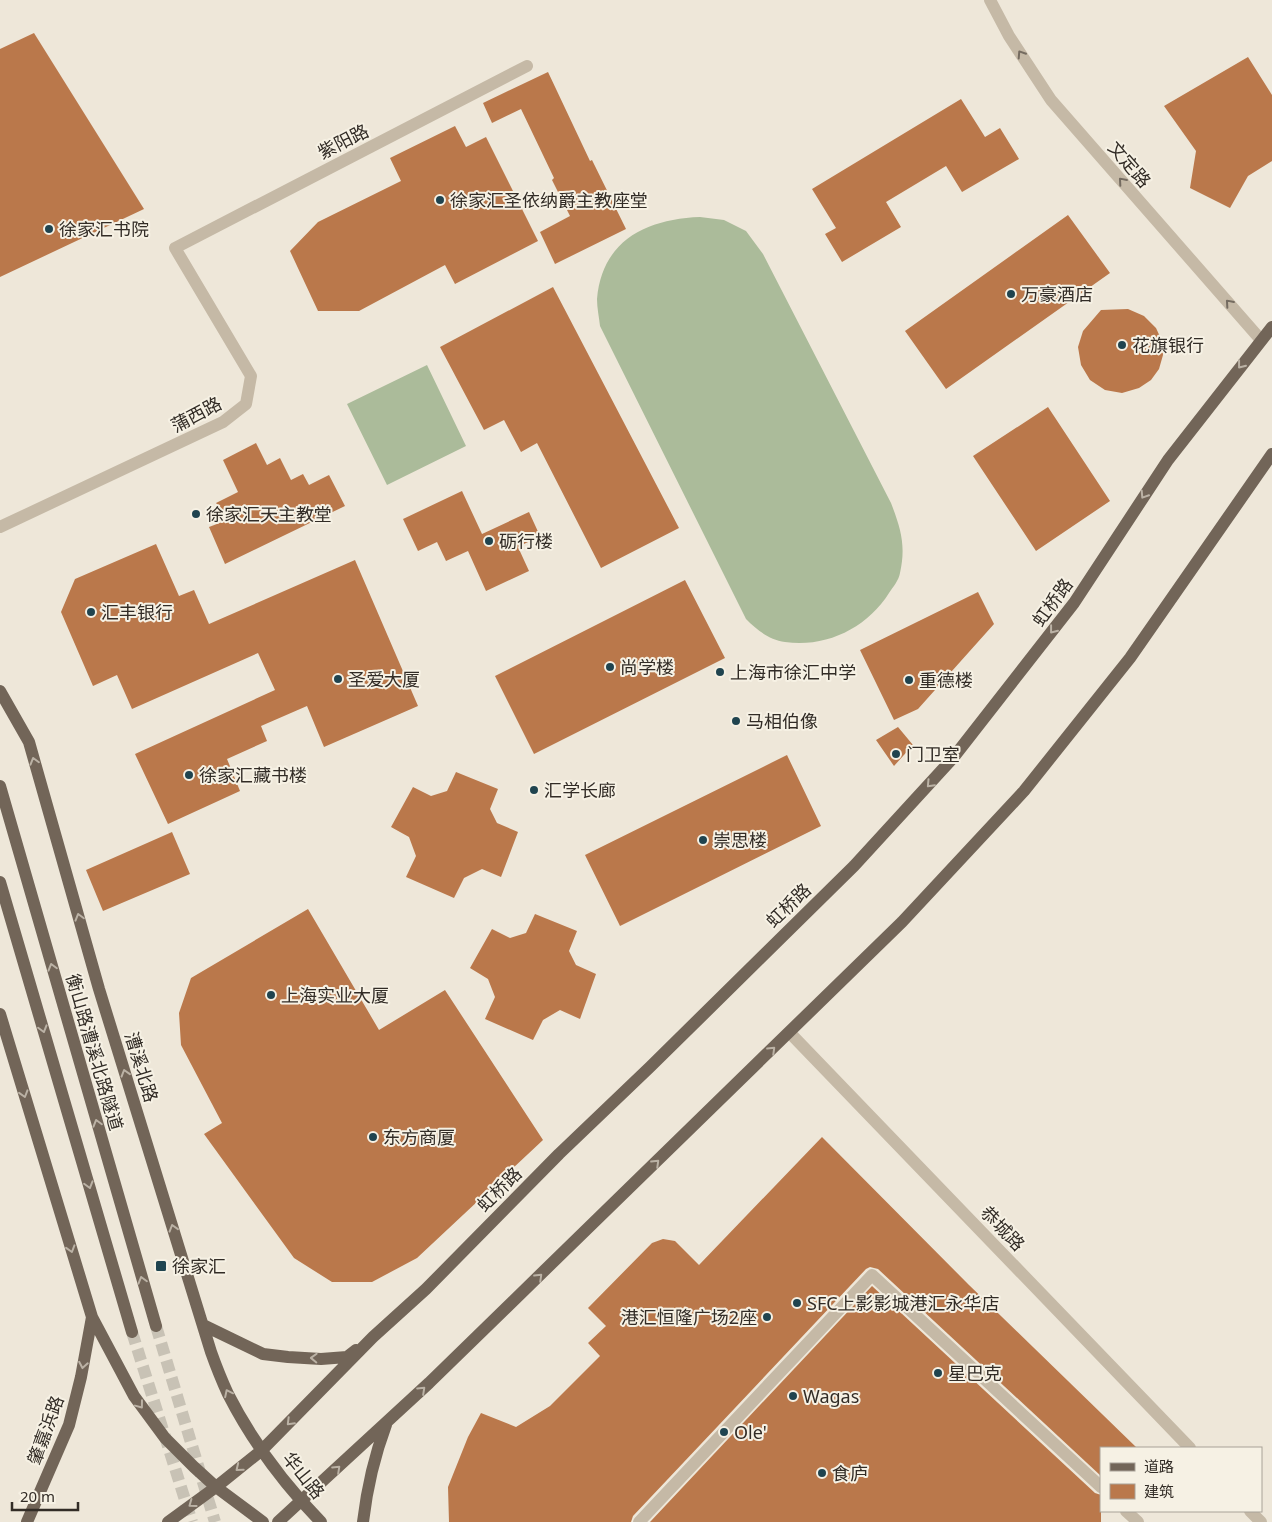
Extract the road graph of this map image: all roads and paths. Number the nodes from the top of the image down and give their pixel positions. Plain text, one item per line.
1 (990, 0) edge
2 (526, 66) dead end
3 (175, 248) joint
4 (1272, 327) edge
5 (1261, 340) junction
6 (1272, 454) edge
7 (0, 527) edge
8 (0, 690) edge
9 (0, 786) edge
10 (0, 882) edge
11 (0, 1014) edge
12 (790, 1033) junction
13 (92, 1317) junction
14 (203, 1325) junction
15 (156, 1326) tunnel mouth
16 (132, 1332) tunnel mouth
17 (373, 1337) junction
18 (386, 1423) junction
19 (1189, 1447) edge
20 (262, 1450) junction
21 (1100, 1486) edge
22 (216, 1487) junction
23 (301, 1502) junction
24 (1127, 1512) edge
25 (1251, 1512) edge
26 (27, 1522) edge
27 (168, 1522) edge
28 (263, 1522) edge
29 (278, 1522) edge
30 (321, 1522) edge
31 (363, 1522) edge
32 (639, 1522) edge
33 (1138, 1522) edge
34 (1261, 1522) edge

5 -> 1 street, 文定路
2 - 3 street, 紫阳路
3 - 7 street, 蒲西路
4 - 5 main road, 虹桥路
5 -> 17 main road, 虹桥路
6 - 12 main road
14 -> 8 main road, 漕溪北路
15 -> 9 main road, 衡山路漕溪北路隧道
10 -> 16 main road
11 -> 13 main road
18 -> 12 main road
12 - 19 street, 恭城路
13 -> 22 main road
13 -> 26 main road, 肇嘉浜路
17 -> 14 main road
20 -> 14 main road, 漕溪北路
17 -> 20 main road, 虹桥路
23 -> 18 main road
18 - 31 main road
20 -> 22 main road
20 - 23 main road, 华山路
21 - 32 street
22 -> 27 main road
22 - 28 main road
23 - 29 main road
23 - 30 main road, 华山路
24 - 33 street
25 - 34 street

